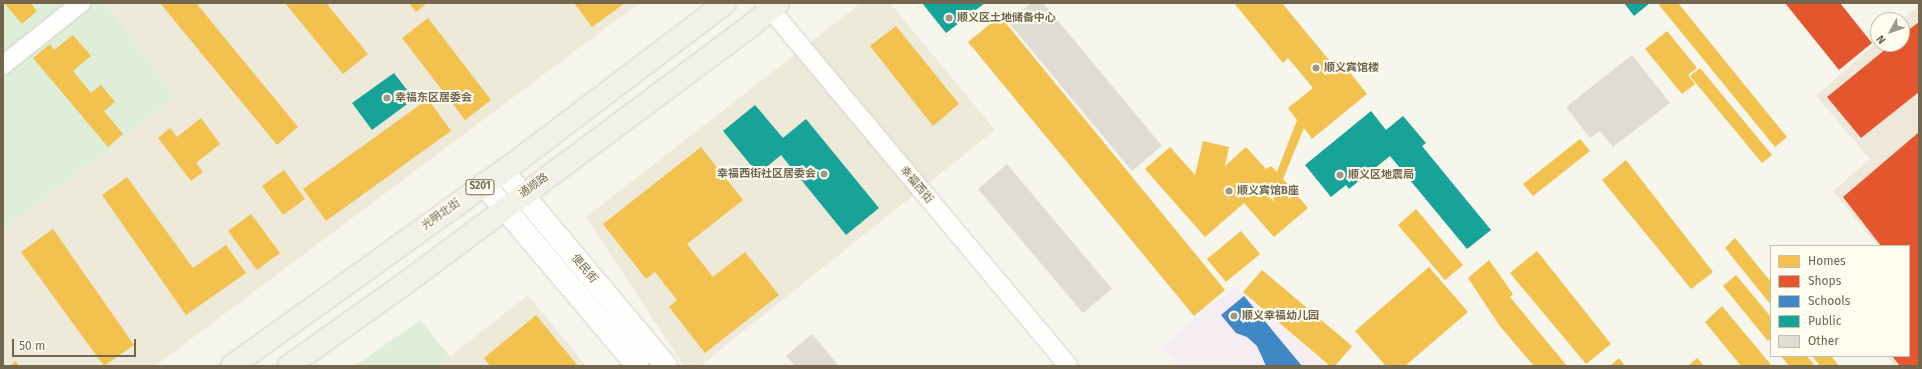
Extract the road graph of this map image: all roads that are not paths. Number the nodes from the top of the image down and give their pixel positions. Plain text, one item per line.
1 (81, 3) edge
2 (725, 3) edge
3 (771, 5) edge
4 (3, 65) edge
5 (503, 171) junction
6 (484, 184) junction
7 (522, 195) junction
8 (504, 207) junction
9 (232, 366) edge
10 (289, 366) edge
11 (638, 366) edge
12 (666, 366) edge
13 (1068, 366) edge

1 - 4 street
2 - 5 main road, 光明北街 / S201
3 - 7 main road, 通顺路 / S201
3 - 13 street, 幸福西街
5 - 6 main road, 光明北街 / S201
5 - 7 street, 便民街
6 - 8 street, 便民街
6 - 9 main road, 光明北街 / S201
7 - 8 main road, 通顺路 / S201
7 - 12 street, 便民街
8 - 10 main road, 通顺路 / S201
8 - 11 street, 便民街

